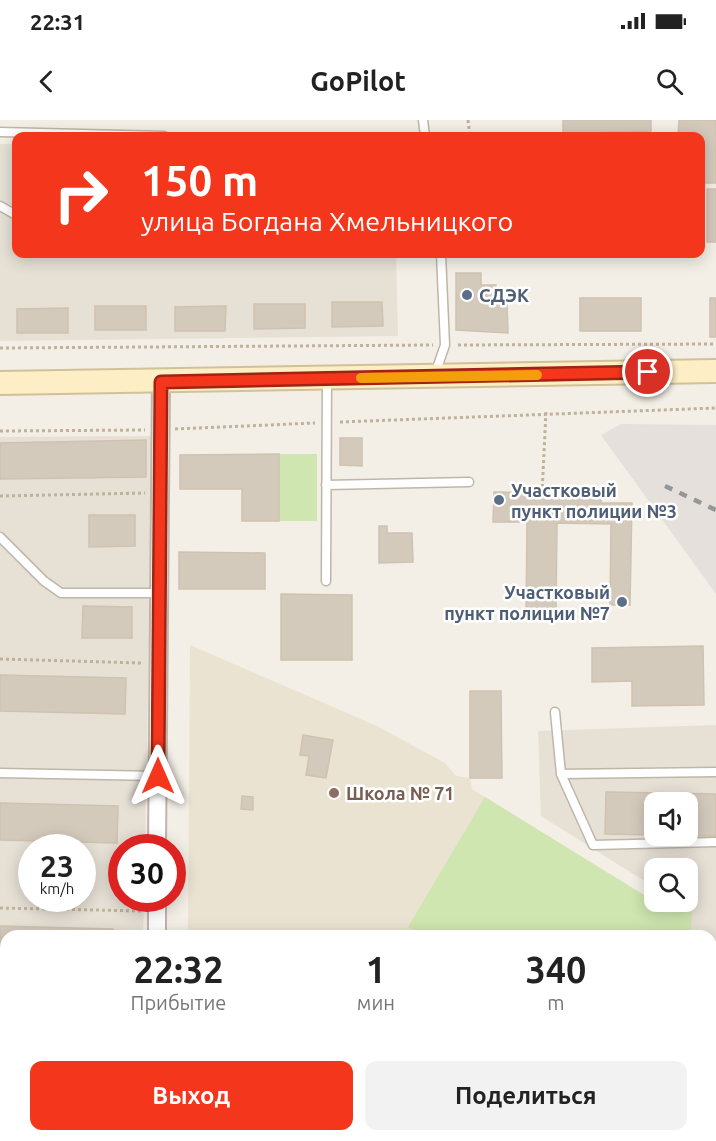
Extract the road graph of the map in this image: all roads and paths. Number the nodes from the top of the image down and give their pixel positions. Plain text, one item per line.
1 (441, 258) edge
2 (716, 344) edge
3 (445, 345) junction
4 (0, 348) edge
5 (716, 371) edge
6 (435, 376) junction
7 (327, 379) junction
8 (161, 382) junction
9 (0, 383) edge
10 (716, 408) edge
11 (626, 410) dead end
12 (546, 412) dead end
13 (469, 482) dead end
14 (326, 485) junction
15 (161, 493) junction
16 (542, 493) dead end
17 (0, 496) edge
18 (0, 537) edge
19 (326, 581) dead end
20 (160, 593) junction
21 (0, 660) edge
22 (159, 663) junction
23 (555, 711) dead end
24 (716, 772) edge
25 (0, 773) edge
26 (561, 774) junction
27 (158, 776) junction
28 (157, 834) edge
29 (716, 842) edge
30 (108, 906) edge
31 (0, 908) edge
32 (157, 912) edge
33 (157, 930) edge

1 - 3 lane
2 - 3 path
3 - 4 path
3 - 6 lane
5 - 6 main road
6 - 7 main road
7 - 8 main road
7 - 14 lane
8 - 9 main road
8 - 15 street
10 - 11 path
12 - 16 path
13 - 14 lane
14 - 19 lane
15 - 17 path
15 - 20 street
18 - 20 lane
20 - 22 street
21 - 22 path
22 - 27 street
23 - 26 lane
24 - 26 lane
25 - 27 lane
26 - 29 lane
27 - 28 street
30 - 31 path
32 - 33 street

